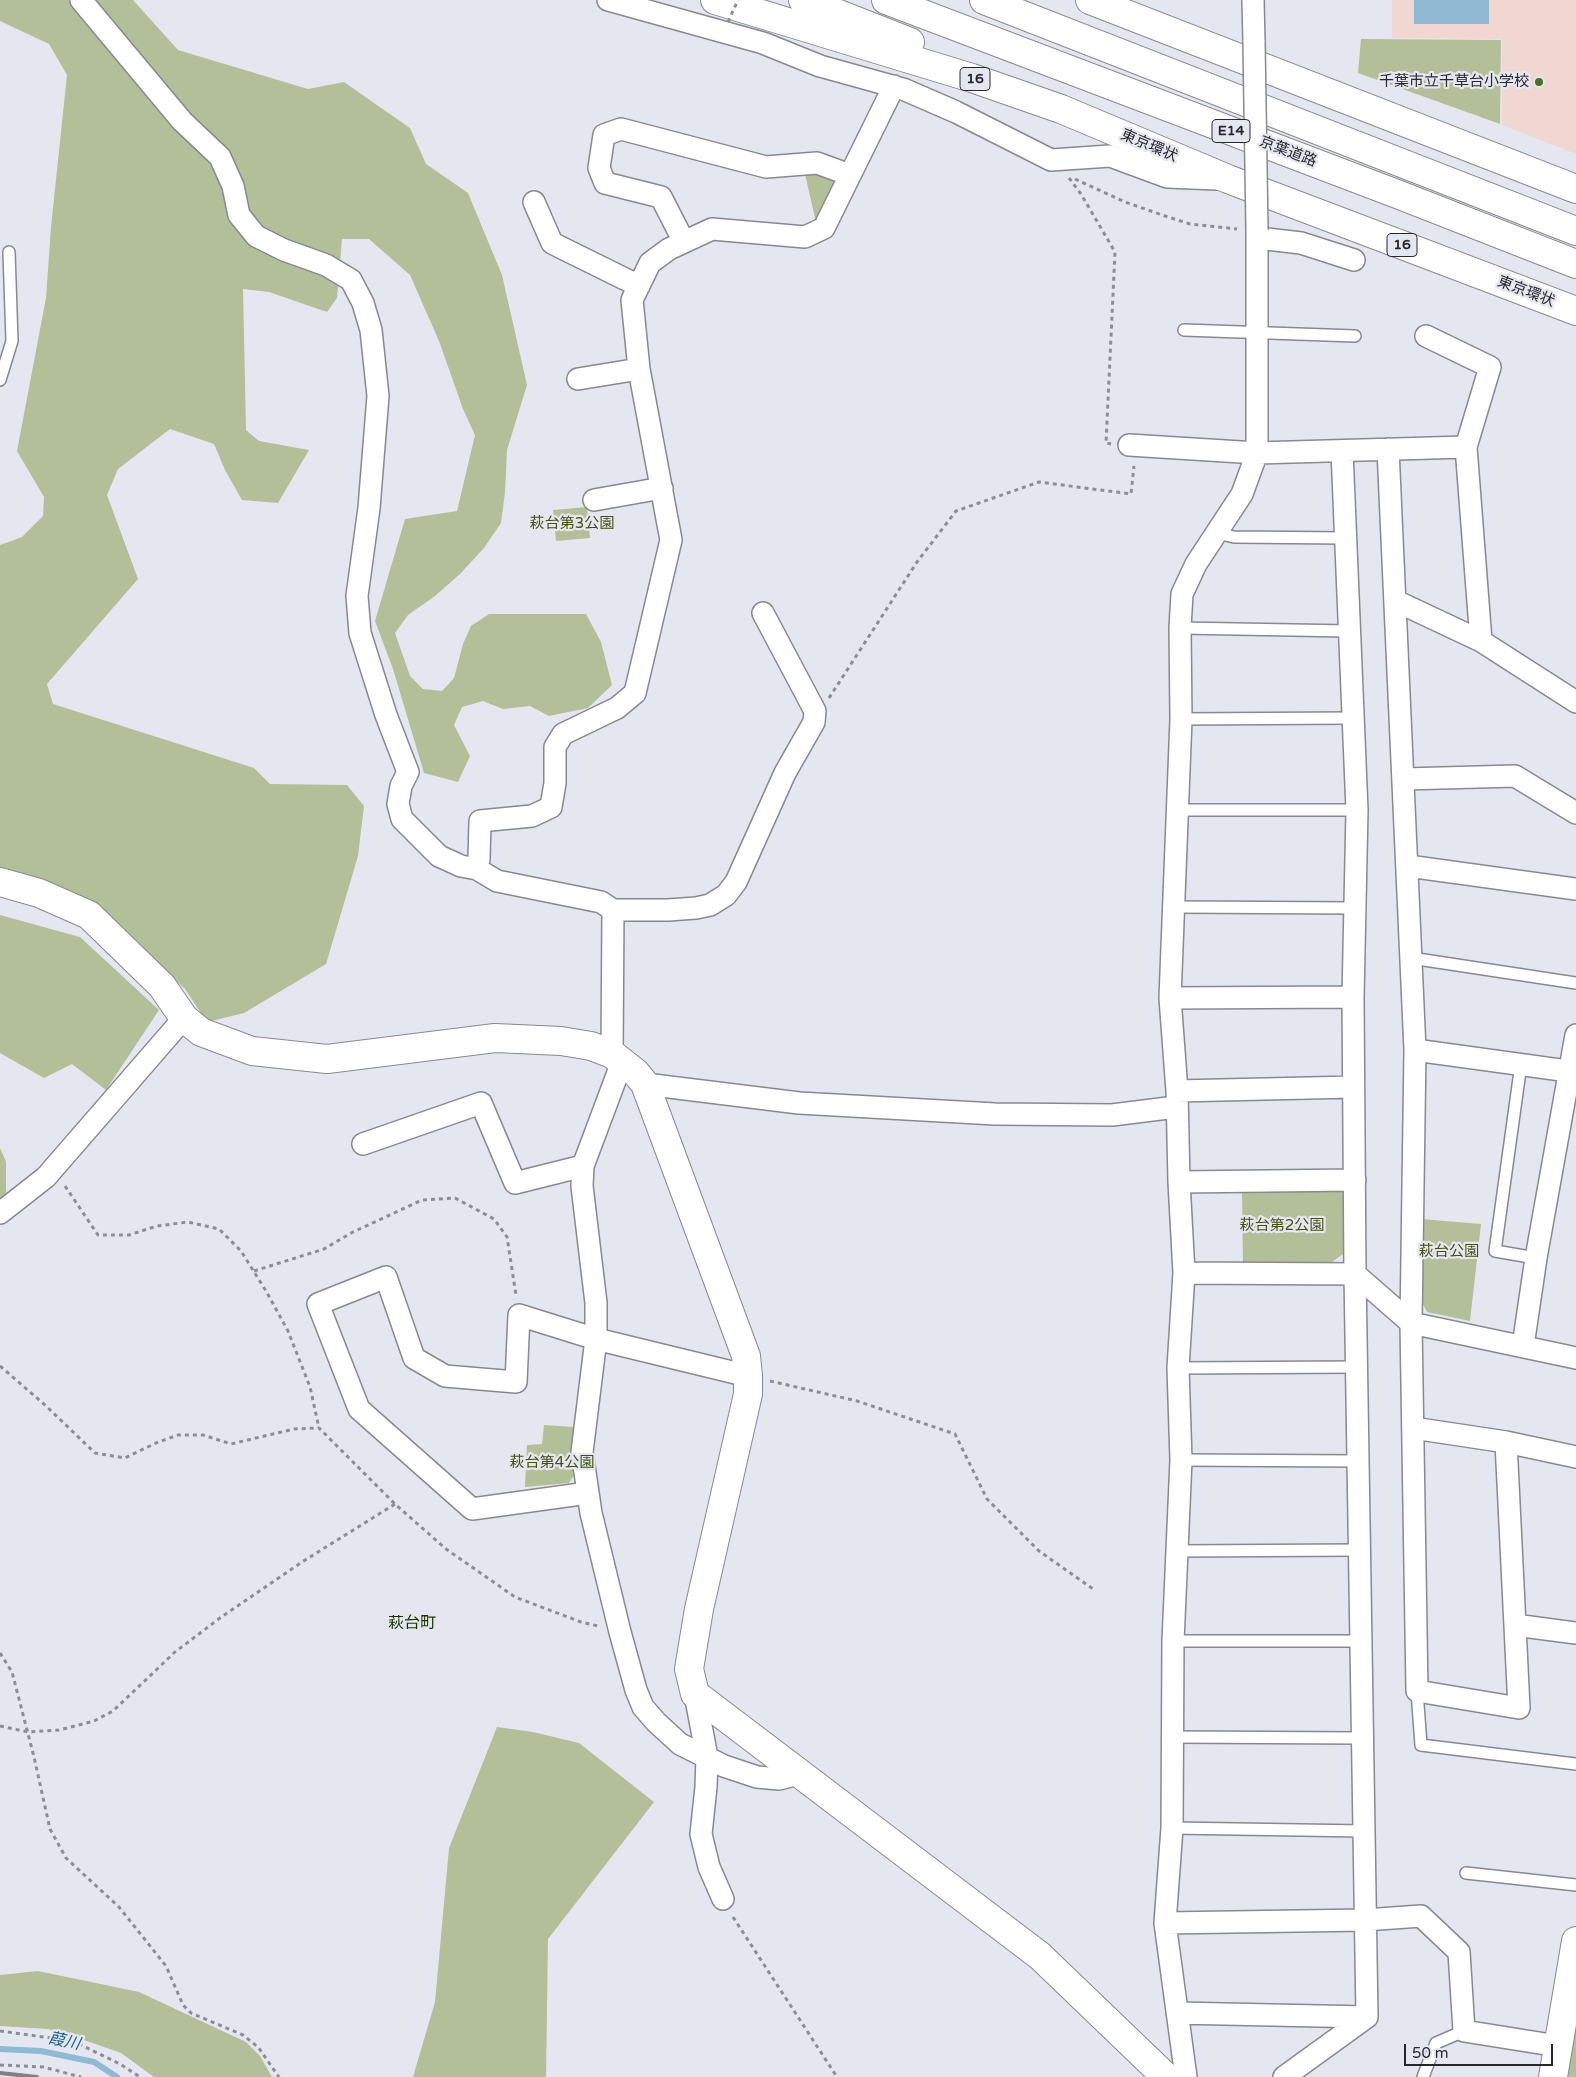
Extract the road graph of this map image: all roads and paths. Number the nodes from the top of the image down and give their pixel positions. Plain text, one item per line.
1 (81, 0) edge
2 (608, 0) edge
3 (738, 0) edge
4 (803, 0) edge
5 (886, 0) edge
6 (984, 0) edge
7 (1090, 0) edge
8 (1253, 0) edge
9 (722, 11) edge
10 (894, 86) junction
11 (1141, 143) junction
12 (850, 175) junction
13 (1228, 179) junction
14 (1576, 189) edge
15 (534, 202) dead end
16 (1576, 231) edge
17 (1258, 234) junction
18 (684, 242) junction
19 (8, 252) dead end
20 (1354, 260) dead end
21 (1576, 264) edge
22 (639, 286) junction
23 (1576, 311) edge
24 (1184, 330) dead end
25 (1257, 332) junction
26 (1355, 336) dead end
27 (1426, 336) dead end
28 (639, 369) junction
29 (578, 379) dead end
30 (0, 380) edge
31 (1133, 445) junction
32 (1466, 447) junction
33 (1388, 449) junction
34 (1342, 451) junction
35 (1257, 453) junction
36 (662, 488) junction
37 (594, 500) dead end
38 (1217, 533) junction
39 (1346, 538) junction
40 (1396, 601) junction
41 (764, 613) dead end
42 (1180, 628) junction
43 (1349, 631) junction
44 (1481, 641) junction
45 (1576, 702) edge
46 (1353, 718) junction
47 (1180, 719) junction
48 (814, 722) junction
49 (1404, 779) junction
50 (1178, 810) junction
51 (1357, 810) junction
52 (1576, 813) edge
53 (1408, 866) junction
54 (477, 869) junction
55 (0, 882) edge
56 (1576, 889) edge
57 (1174, 907) junction
58 (1356, 908) junction
59 (613, 910) junction
60 (1411, 958) junction
61 (1576, 983) edge
62 (1354, 997) junction
63 (1170, 998) junction
64 (184, 1018) junction
65 (1576, 1035) edge
66 (1415, 1050) junction
67 (617, 1058) junction
68 (1521, 1064) junction
69 (1573, 1072) edge
70 (645, 1084) junction
71 (1353, 1087) junction
72 (1177, 1099) junction
73 (363, 1144) dead end
74 (583, 1166) junction
75 (53, 1169) junction
76 (1355, 1180) junction
77 (1178, 1182) junction
78 (0, 1213) edge
79 (1536, 1258) junction
80 (254, 1271) junction
81 (1184, 1274) junction
82 (1355, 1274) junction
83 (519, 1315) junction
84 (1411, 1324) junction
85 (596, 1339) junction
86 (1523, 1346) junction
87 (1576, 1358) edge
88 (0, 1366) edge
89 (1178, 1368) junction
90 (1356, 1368) junction
91 (748, 1376) junction
92 (319, 1428) junction
93 (1413, 1428) junction
94 (1506, 1442) junction
95 (1576, 1457) edge
96 (1180, 1460) junction
97 (1358, 1461) junction
98 (588, 1493) junction
99 (395, 1504) junction
100 (1359, 1550) junction
101 (1176, 1551) junction
102 (1093, 1589) dead end
103 (1515, 1624) junction
104 (620, 1632) junction
105 (1576, 1634) edge
106 (1173, 1641) junction
107 (1360, 1642) junction
108 (0, 1653) edge
109 (1417, 1691) junction
110 (695, 1694) junction
111 (0, 1726) edge
112 (28, 1732) junction
113 (1171, 1737) junction
114 (1361, 1738) junction
115 (706, 1758) junction
116 (1576, 1764) edge
117 (798, 1774) junction
118 (1172, 1828) junction
119 (1364, 1830) junction
120 (1466, 1873) dead end
121 (1576, 1885) edge
122 (723, 1899) joint
123 (1365, 1920) junction
124 (1164, 1923) junction
125 (1576, 1941) edge
126 (1177, 2014) junction
127 (1367, 2017) junction
128 (0, 2031) edge
129 (1464, 2031) junction
130 (1558, 2046) junction
131 (0, 2065) edge
132 (81, 2077) edge
133 (140, 2077) edge
134 (279, 2077) edge
135 (837, 2077) edge
136 (1166, 2077) edge
137 (1186, 2077) edge
138 (1284, 2077) edge
139 (1423, 2077) edge
140 (1553, 2077) edge

1 - 54 street
2 - 10 street
3 - 9 path, bridge
4 - 11 main road
5 - 21 main road, 京葉道路 / E14
6 - 16 main road, 京葉道路 / E14
7 - 14 main road
8 - 17 street, bridge
9 - 11 main road, 東京環状 / 16
10 - 12 street
10 - 13 street
11 - 13 main road, 東京環状 / 16
12 - 18 street
12 - 18 street
13 - 23 main road, 東京環状 / 16
15 - 22 street
17 - 20 street
17 - 25 street
17 - 31 path
18 - 22 street
19 - 30 lane
22 - 28 street
24 - 25 lane
25 - 26 lane
25 - 35 street
27 - 32 street
28 - 29 street
28 - 36 street
31 - 35 street
31 - 48 path
32 - 33 street
32 - 44 street
33 - 34 street
33 - 40 street
34 - 35 street
34 - 39 street
35 - 38 street
36 - 37 street
36 - 54 street
38 - 39 lane
38 - 42 street
39 - 43 street
40 - 44 street
40 - 49 street
41 - 48 street
42 - 43 lane
42 - 47 street
43 - 46 street
44 - 45 street
46 - 47 lane
46 - 51 street
47 - 50 street
48 - 59 street
49 - 52 street
49 - 53 street
50 - 51 lane
50 - 57 street
51 - 58 street
53 - 56 street
53 - 60 street
54 - 59 street
55 - 64 main road
57 - 58 lane
57 - 63 street
58 - 62 street
59 - 67 street
60 - 61 lane
60 - 66 street
62 - 63 street
62 - 71 street
63 - 72 street
64 - 67 main road
64 - 75 street
65 - 69 street
66 - 68 street
66 - 84 street
67 - 70 main road
67 - 74 street
68 - 69 street
68 - 79 lane
69 - 79 street
70 - 72 street
70 - 91 main road
71 - 72 street
71 - 76 street
72 - 77 street
73 - 74 street
74 - 85 street
75 - 78 street
75 - 80 path
76 - 77 street
76 - 82 street
77 - 81 street
79 - 86 street
80 - 83 path
80 - 92 path
81 - 82 street
81 - 89 street
82 - 84 street
82 - 90 street
83 - 85 street
83 - 98 street
84 - 86 street
84 - 93 street
85 - 91 street
85 - 98 street
86 - 87 street
88 - 92 path
89 - 90 lane
89 - 96 street
90 - 97 street
91 - 102 path
91 - 110 main road
92 - 99 path
93 - 94 street
93 - 109 street
94 - 95 street
94 - 103 street
96 - 97 lane
96 - 101 street
97 - 100 street
98 - 104 street
99 - 104 path
99 - 112 path
100 - 101 lane
100 - 107 street
101 - 106 street
103 - 105 street
103 - 109 street
104 - 115 street
106 - 107 lane
106 - 113 street
107 - 114 street
108 - 112 path
109 - 116 lane
110 - 115 street
110 - 117 main road
111 - 112 path
112 - 134 path
113 - 114 lane
113 - 118 street
114 - 119 street
115 - 117 street
115 - 122 street
117 - 136 main road
118 - 119 lane
118 - 124 street
119 - 123 street
120 - 121 lane
122 - 135 path
123 - 124 street
123 - 127 street
123 - 129 street
124 - 126 street
125 - 130 main road
126 - 127 street
126 - 137 street
127 - 138 street
128 - 133 path
129 - 130 street
129 - 139 lane
130 - 140 main road
131 - 132 path

